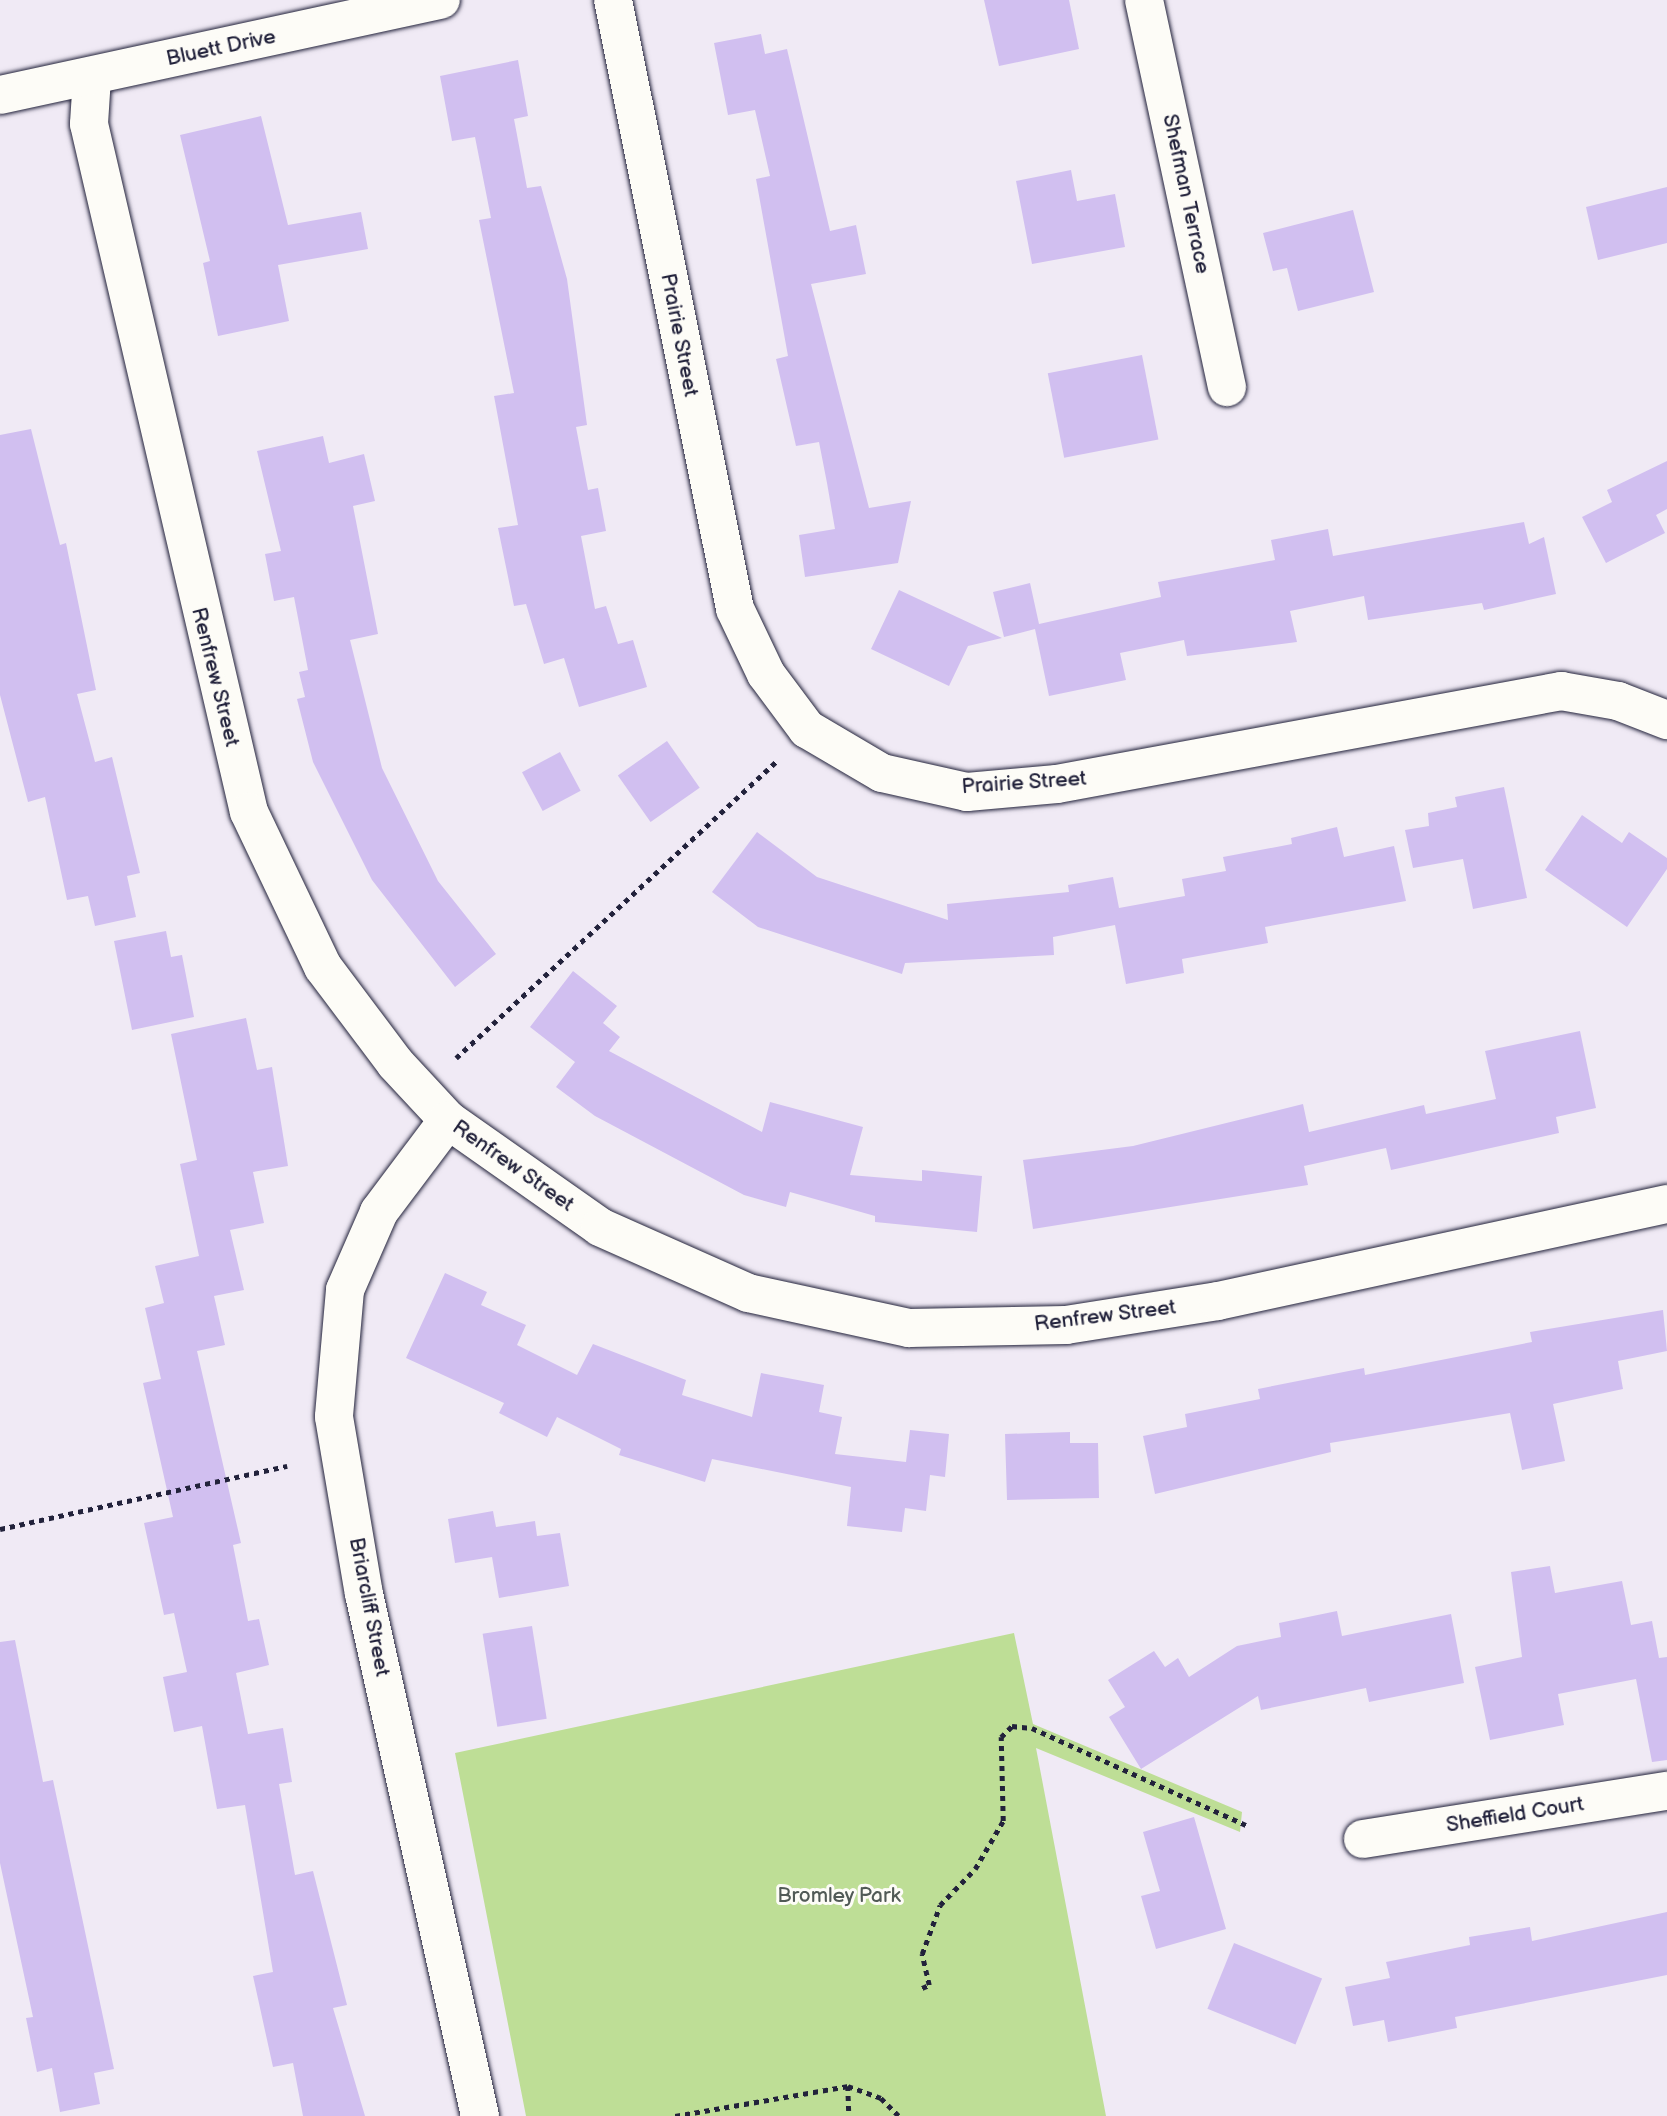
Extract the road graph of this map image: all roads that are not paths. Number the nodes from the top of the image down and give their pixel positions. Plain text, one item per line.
1 (441, 0) edge
2 (613, 0) edge
3 (1144, 0) edge
4 (92, 77) junction
5 (0, 95) edge
6 (1227, 387) dead end
7 (1667, 720) edge
8 (448, 1120) junction
9 (1667, 1204) edge
10 (1667, 1791) edge
11 (1363, 1839) dead end
12 (480, 2116) edge

1 - 4 street, Bluett Drive
2 - 7 street, Prairie Street
3 - 6 street, Shefman Terrace
4 - 5 street, Bluett Drive
4 - 8 street, Renfrew Street
8 - 9 street, Renfrew Street
8 - 12 street, Briarcliff Street
10 - 11 street, Sheffield Court

